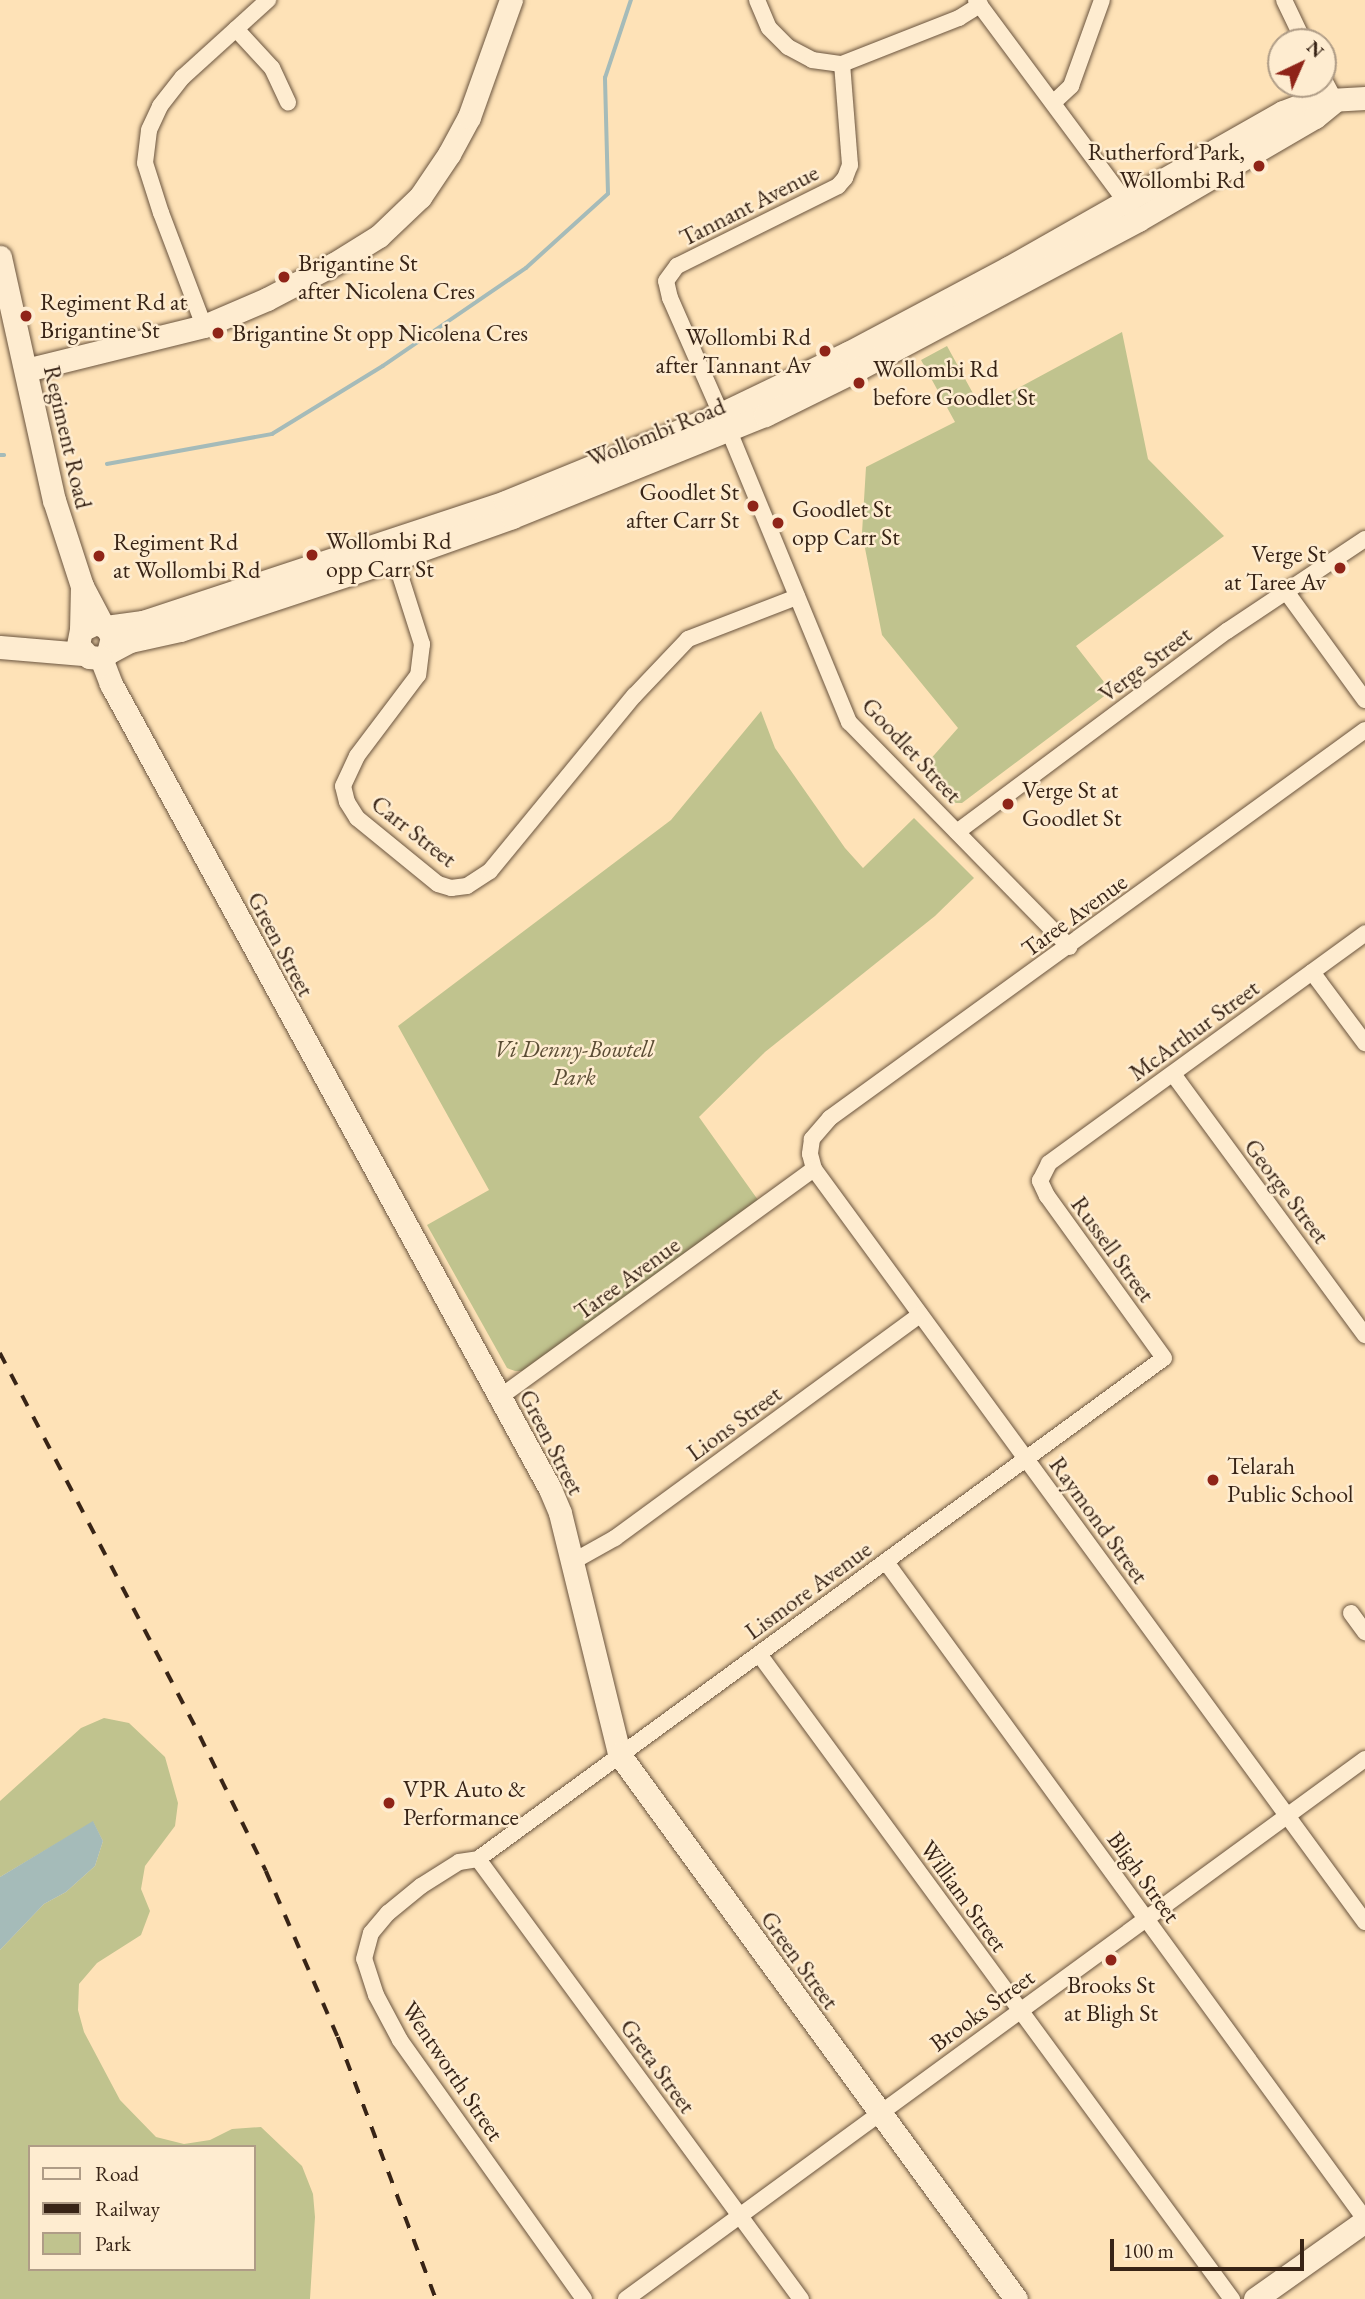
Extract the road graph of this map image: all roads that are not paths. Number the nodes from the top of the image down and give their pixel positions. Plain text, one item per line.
1 (268, 0) edge
2 (511, 0) edge
3 (757, 0) edge
4 (1102, 0) edge
5 (1284, 0) edge
6 (978, 3) edge
7 (1297, 28) edge
8 (236, 29) junction
9 (842, 64) junction
10 (1333, 98) edge
11 (1365, 98) edge
12 (1335, 101) junction
13 (288, 102) dead end
14 (1053, 103) junction
15 (1132, 211) junction
16 (0, 257) edge
17 (204, 326) junction
18 (26, 370) junction
19 (725, 422) junction
20 (1365, 539) edge
21 (392, 550) junction
22 (1285, 590) junction
23 (797, 597) junction
24 (94, 640) junction
25 (0, 647) edge
26 (1365, 700) edge
27 (1365, 730) edge
28 (957, 832) junction
29 (1365, 933) edge
30 (1069, 947) junction
31 (1312, 972) junction
32 (1365, 1043) edge
33 (1173, 1074) junction
34 (1049, 1163) joint
35 (814, 1169) junction
36 (920, 1315) junction
37 (1365, 1335) edge
38 (1164, 1358) joint
39 (500, 1397) junction
40 (1026, 1459) junction
41 (572, 1562) junction
42 (886, 1562) junction
43 (1351, 1613) dead end
44 (1365, 1632) edge
45 (759, 1654) junction
46 (620, 1754) junction
47 (1365, 1759) edge
48 (1287, 1815) junction
49 (478, 1859) junction
50 (1146, 1919) junction
51 (1365, 1922) edge
52 (1019, 2010) junction
53 (879, 2113) junction
54 (739, 2216) junction
55 (1365, 2220) edge
56 (584, 2299) edge
57 (626, 2299) edge
58 (801, 2299) edge
59 (1016, 2299) edge
60 (1232, 2299) edge
61 (1255, 2299) edge

1 - 8 street
2 - 17 street
3 - 9 street
4 - 14 street
5 - 7 street
6 - 9 street
6 - 14 street
8 - 13 street
8 - 17 street
9 - 19 street, Tannant Avenue
10 - 12 street
11 - 12 street
12 - 15 street, Wollombi Road
14 - 15 street
15 - 19 street, Wollombi Road
16 - 18 street, Regiment Road
17 - 18 street
18 - 24 street, Regiment Road
19 - 21 street, Wollombi Road
19 - 23 street, Goodlet Street
20 - 22 street, Verge Street
21 - 23 street, Carr Street
21 - 24 street, Wollombi Road
22 - 26 street
22 - 28 street, Verge Street
23 - 28 street, Goodlet Street
24 - 25 street, Wollombi Road
24 - 39 street, Green Street
27 - 30 street, Taree Avenue
28 - 30 street, Goodlet Street
29 - 31 street, McArthur Street
30 - 35 street, Taree Avenue
31 - 32 street
31 - 33 street, McArthur Street
33 - 34 street, McArthur Street
33 - 37 street, George Street
34 - 38 street, Russell Street
35 - 36 street, Raymond Street
35 - 39 street, Taree Avenue
36 - 40 street, Raymond Street
36 - 41 street, Lions Street
38 - 40 street, Lismore Avenue
39 - 41 street, Green Street
40 - 42 street, Lismore Avenue
40 - 48 street, Raymond Street
41 - 46 street, Green Street
42 - 45 street, Lismore Avenue
42 - 50 street, Bligh Street
43 - 44 street
45 - 46 street, Lismore Avenue
45 - 52 street, William Street
46 - 49 street, Lismore Avenue
46 - 53 street, Green Street
47 - 48 street, Brooks Street
48 - 50 street, Brooks Street
48 - 51 street, Raymond Street
49 - 54 street, Greta Street
49 - 56 street, Wentworth Street
50 - 52 street, Brooks Street
50 - 55 street, Bligh Street
52 - 53 street, Brooks Street
52 - 60 street, William Street
53 - 54 street, Brooks Street
53 - 59 street, Green Street
54 - 57 street, Brooks Street
54 - 58 street, Greta Street
55 - 61 street

